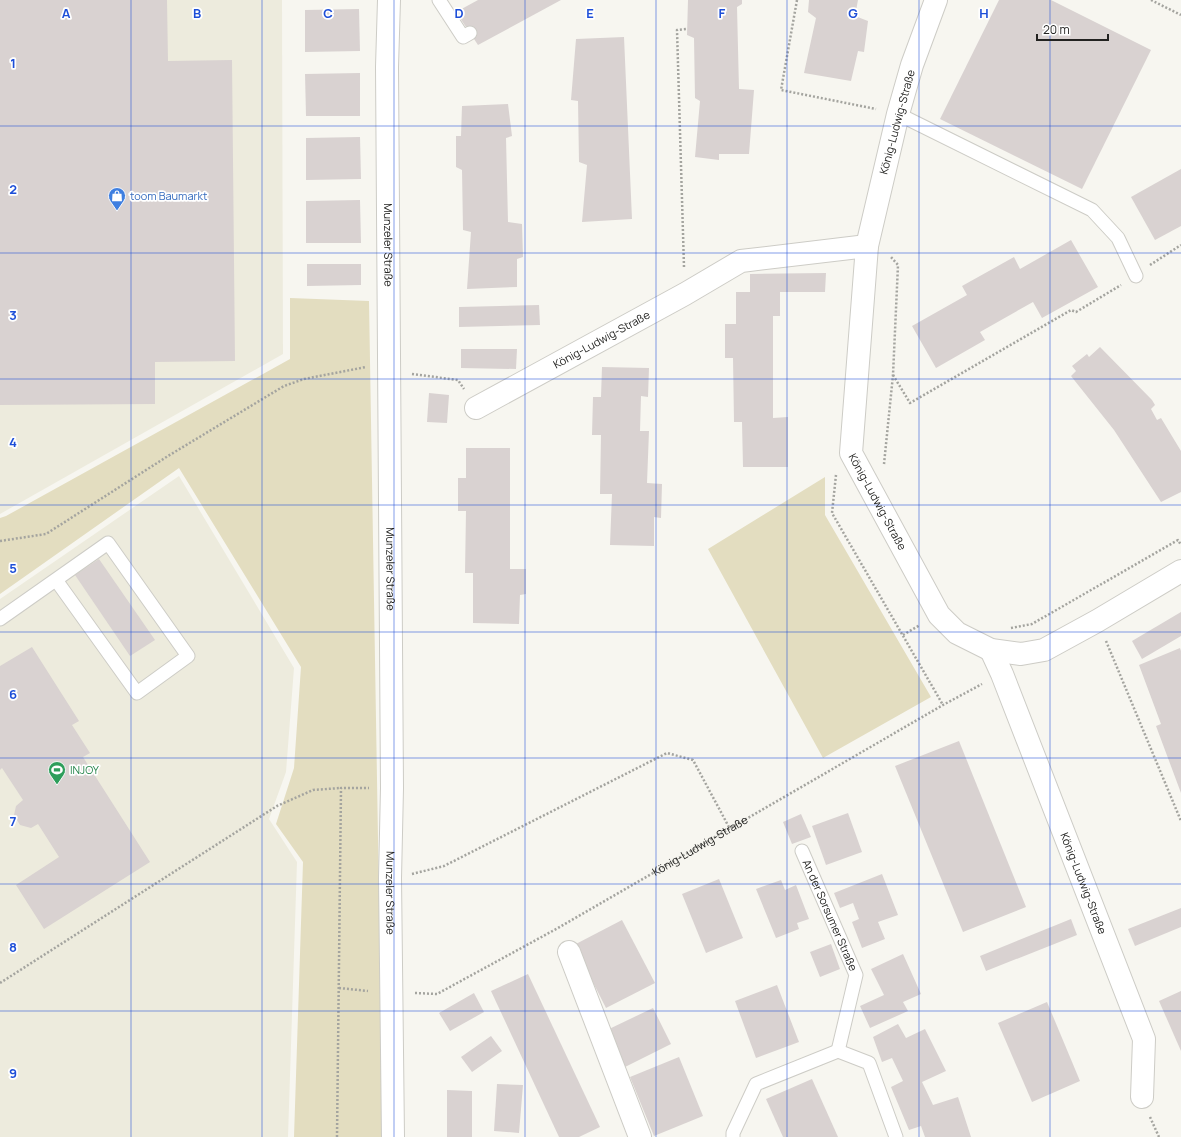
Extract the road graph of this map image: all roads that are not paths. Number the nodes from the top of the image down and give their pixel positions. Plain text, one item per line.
1 (389, 0) edge
2 (439, 0) edge
3 (936, 0) edge
4 (470, 33) dead end
5 (898, 114) junction
6 (867, 246) junction
7 (1136, 276) road end
8 (476, 408) road end
9 (1181, 571) edge
10 (56, 580) junction
11 (0, 620) edge
12 (991, 650) junction
13 (802, 851) dead end
14 (569, 952) dead end
15 (838, 1051) junction
16 (1142, 1097) dead end
17 (393, 1137) edge
18 (640, 1137) edge
19 (733, 1137) edge
20 (896, 1137) edge

1 - 17 street, Munzeler Straße
2 - 4 lane
3 - 5 street, König-Ludwig-Straße
5 - 6 street, König-Ludwig-Straße
5 - 7 lane
6 - 8 street, König-Ludwig-Straße
6 - 12 street, König-Ludwig-Straße
9 - 12 street, König-Ludwig-Straße
10 - 10 lane
10 - 11 lane
12 - 16 street, König-Ludwig-Straße
13 - 15 lane, An der Sorsumer Straße
14 - 18 street
15 - 19 lane
15 - 20 lane

